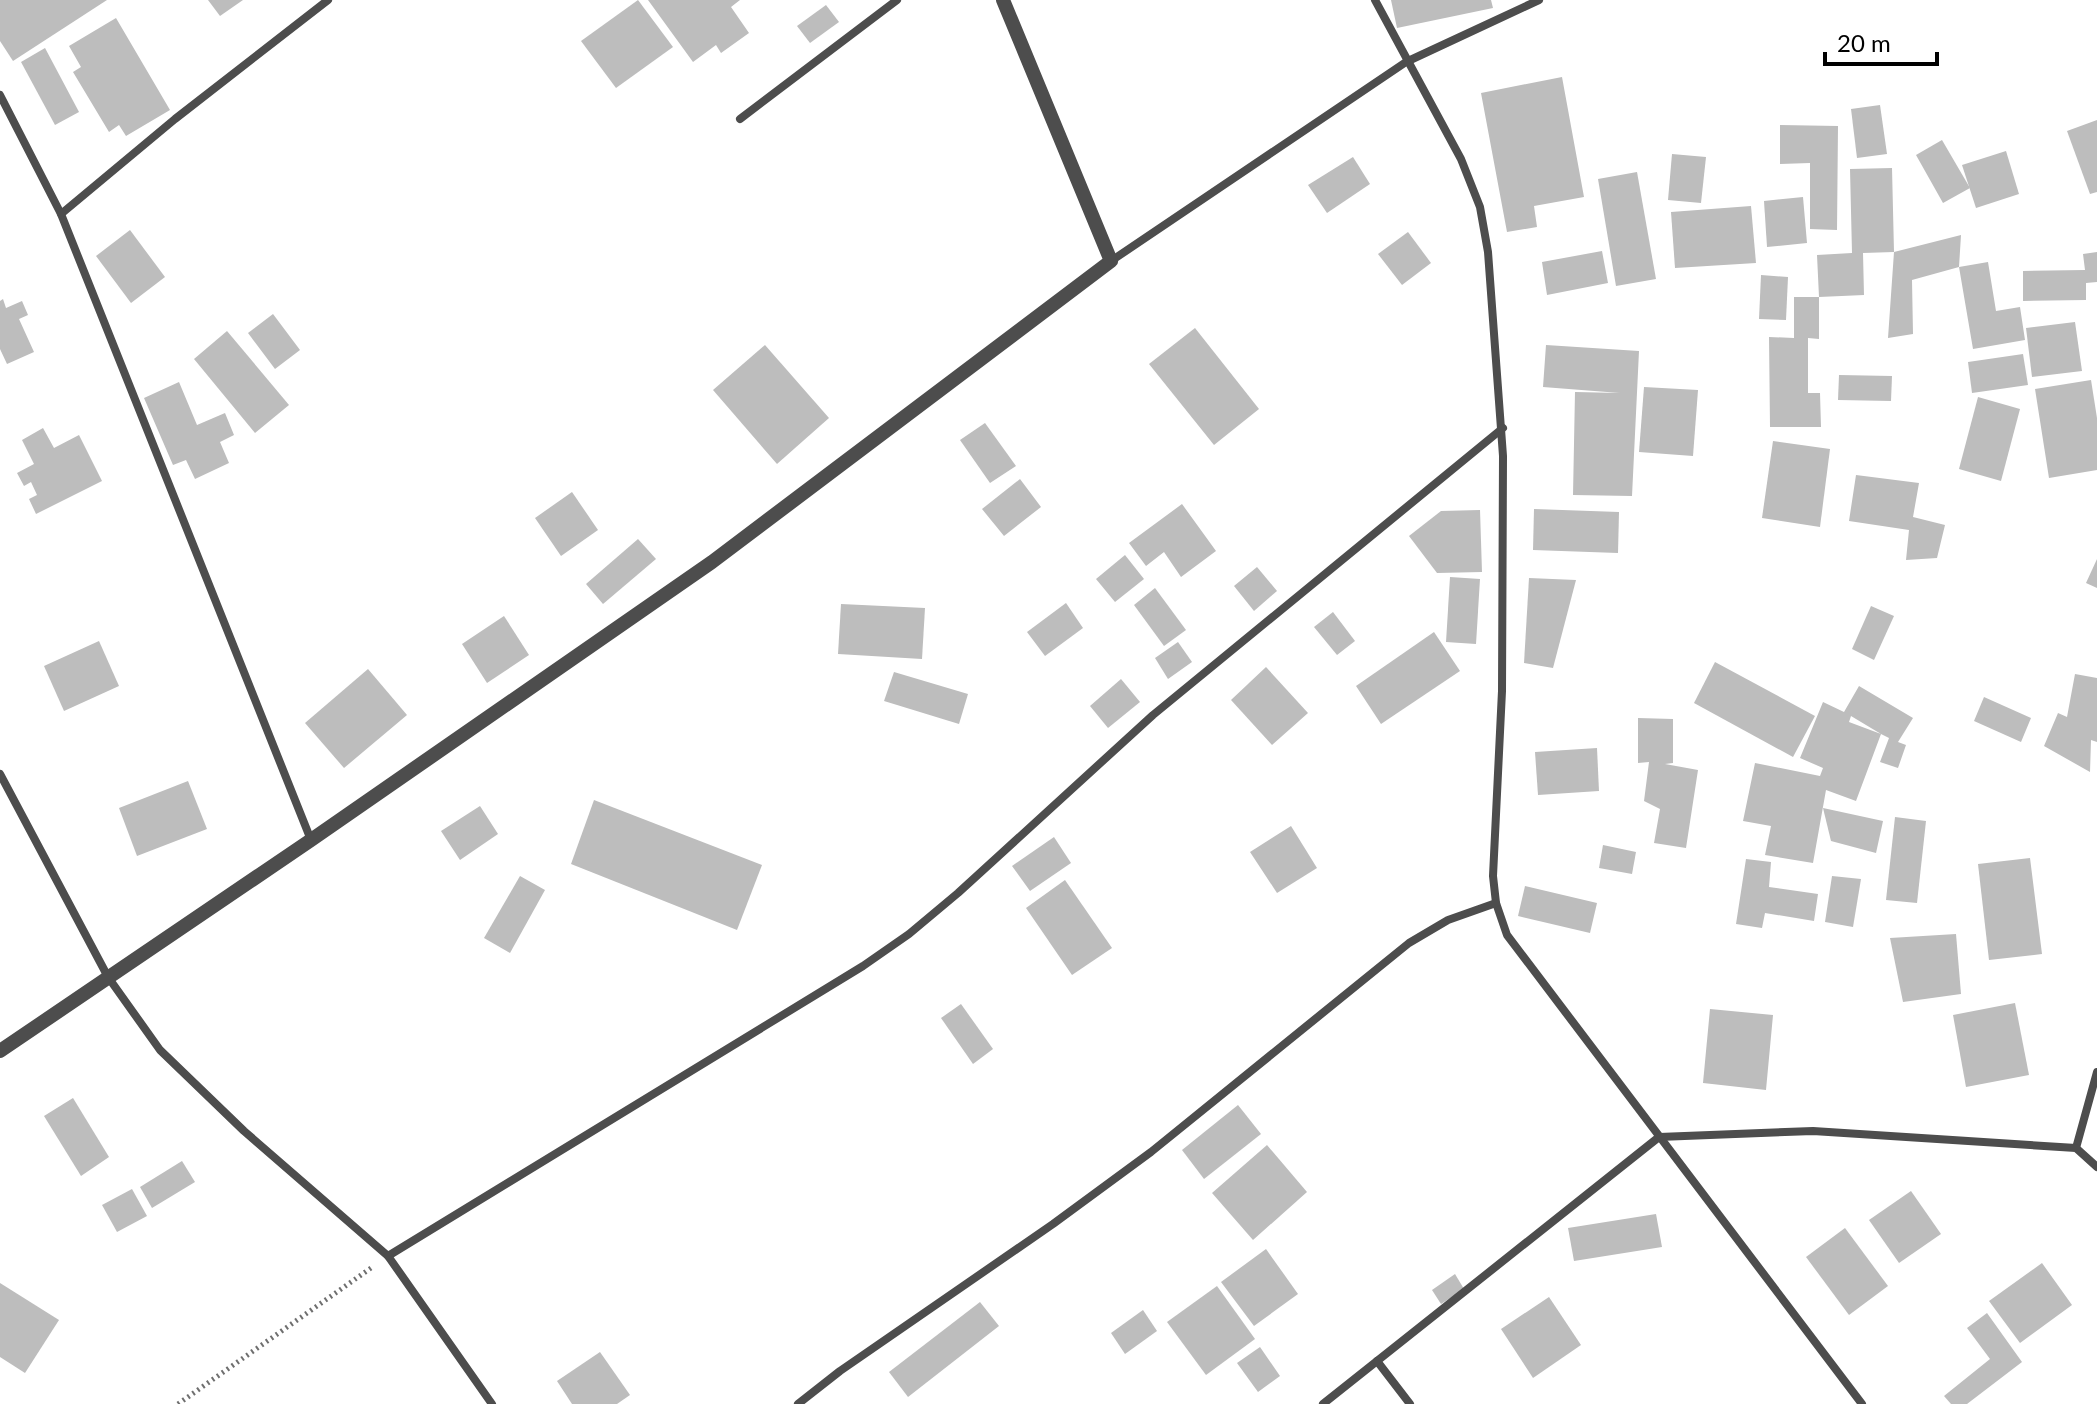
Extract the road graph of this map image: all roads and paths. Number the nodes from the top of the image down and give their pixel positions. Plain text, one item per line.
1 (328, 0) edge
2 (897, 0) edge
3 (1003, 0) edge
4 (1375, 0) edge
5 (1539, 0) edge
6 (1406, 62) junction
7 (0, 95) edge
8 (740, 119) dead end
9 (61, 214) junction
10 (1111, 261) junction
11 (1503, 428) junction
12 (0, 774) edge
13 (311, 840) junction
14 (1496, 903) junction
15 (108, 977) junction
16 (0, 1051) edge
17 (2097, 1072) edge
18 (1659, 1137) junction
19 (2076, 1148) junction
20 (2097, 1167) edge
21 (388, 1256) junction
22 (1377, 1361) junction
23 (178, 1404) edge
24 (492, 1404) edge
25 (798, 1404) edge
26 (1323, 1404) edge
27 (1410, 1404) edge
28 (1862, 1404) edge

1 - 9 street
2 - 8 street
3 - 10 street
4 - 6 street
5 - 6 street
6 - 10 street
6 - 11 street
7 - 9 street
9 - 13 street
10 - 13 street
11 - 14 street
11 - 21 street
12 - 15 street
13 - 15 street
14 - 18 street
14 - 25 street
15 - 16 street
15 - 21 street
17 - 19 street
18 - 19 street
18 - 22 street
18 - 28 street
19 - 20 street
21 - 23 path
21 - 24 street
22 - 26 street
22 - 27 street

